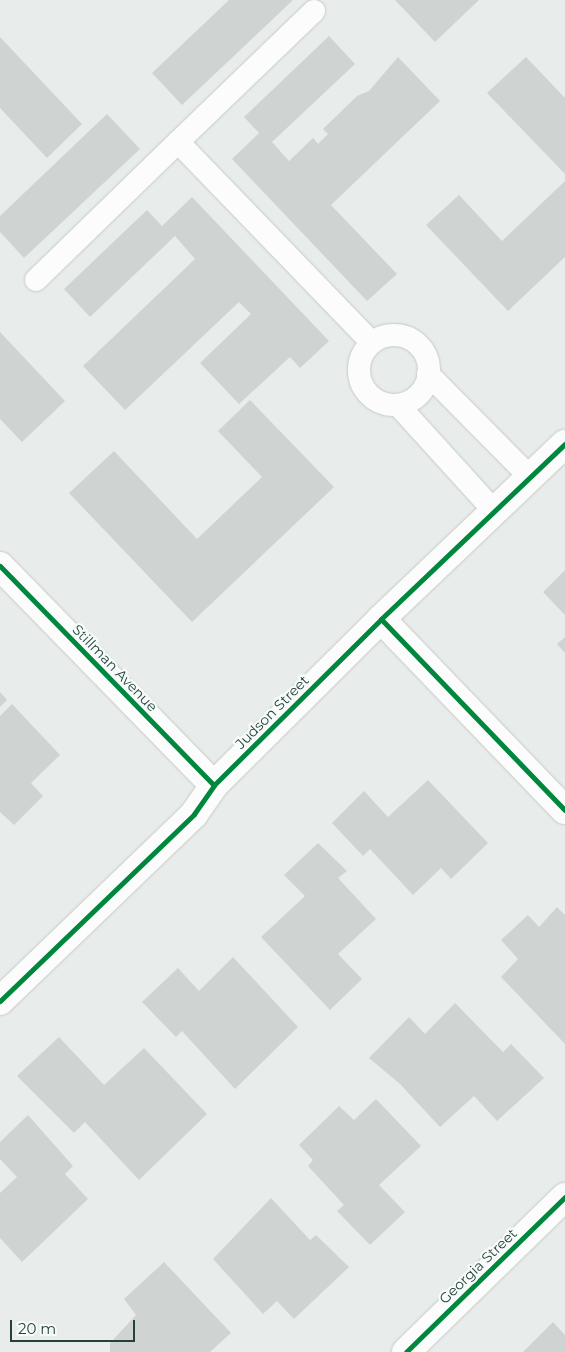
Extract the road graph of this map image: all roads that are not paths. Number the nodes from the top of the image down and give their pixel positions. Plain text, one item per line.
1 (314, 11) dead end
2 (178, 142) junction
3 (36, 280) dead end
4 (372, 343) junction
5 (428, 374) junction
6 (398, 405) junction
7 (565, 444) edge
8 (530, 477) junction
9 (494, 511) junction
10 (0, 566) edge
11 (381, 619) junction
12 (214, 785) junction
13 (565, 810) edge
14 (0, 1001) edge
15 (565, 1197) edge
16 (406, 1352) edge

1 - 2 lane
2 - 3 lane
2 - 4 lane
4 - 5 lane
4 - 6 lane
5 - 6 lane
5 - 8 lane
6 - 9 lane
7 - 8 main road, Judson Street
8 - 9 main road, Judson Street
9 - 11 main road, Judson Street
10 - 12 main road, Stillman Avenue
11 - 12 main road, Judson Street
11 - 13 main road
12 - 14 main road, Judson Street
15 - 16 main road, Georgia Street

